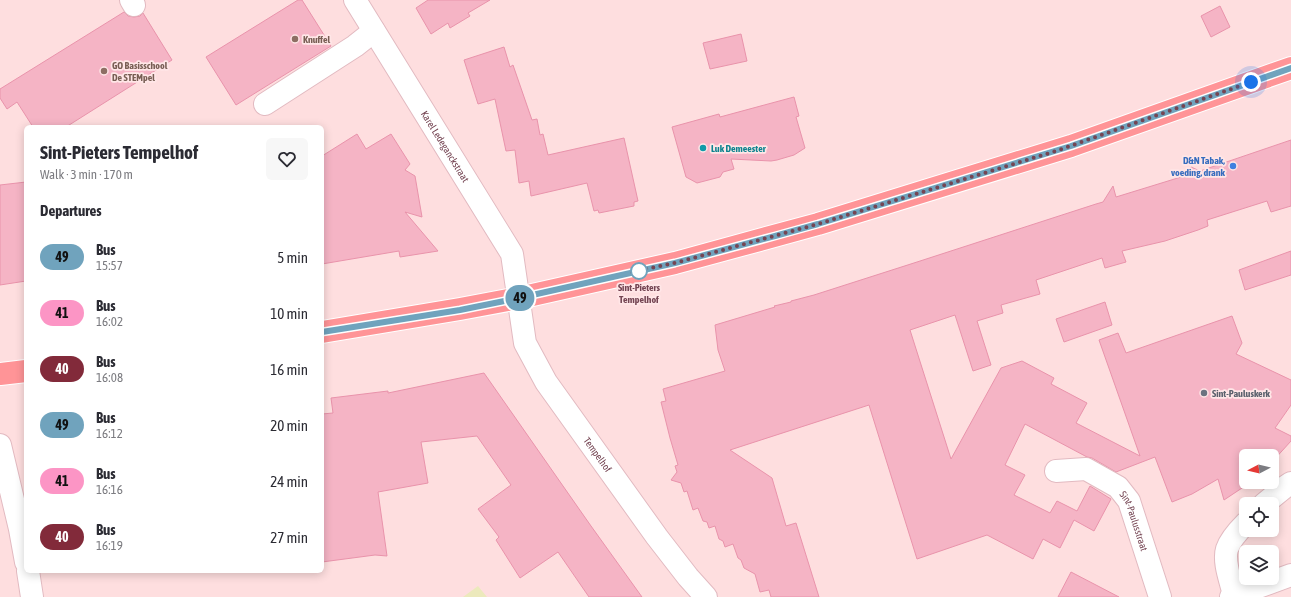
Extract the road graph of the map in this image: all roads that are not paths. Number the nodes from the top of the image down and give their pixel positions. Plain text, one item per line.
1 (355, 0) edge
2 (374, 31) junction
3 (1291, 68) edge
4 (265, 104) dead end
5 (519, 298) junction
6 (324, 332) edge
7 (24, 371) edge
8 (0, 374) edge
9 (0, 445) edge
10 (1056, 472) dead end
11 (1291, 483) edge
12 (1272, 497) edge
13 (1239, 531) edge
14 (24, 551) edge
15 (28, 573) edge
16 (1291, 575) edge
17 (1232, 596) edge
18 (32, 597) edge
19 (706, 597) edge
20 (1160, 597) edge

1 - 2 street, Karel Ledeganckstraat
2 - 4 street
2 - 5 street, Karel Ledeganckstraat
3 - 5 main road
5 - 6 main road
5 - 19 street, Tempelhof
7 - 8 main road
9 - 14 street
10 - 20 street, Sint-Paulusstraat
11 - 12 street
13 - 17 street
15 - 18 street
16 - 17 street

